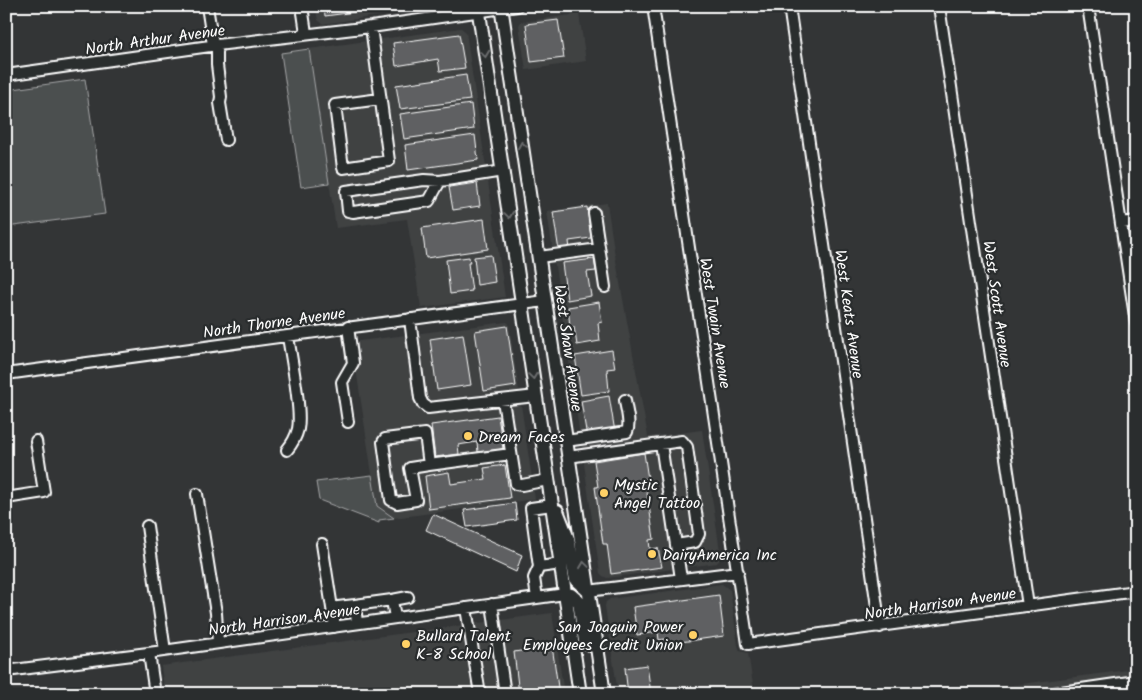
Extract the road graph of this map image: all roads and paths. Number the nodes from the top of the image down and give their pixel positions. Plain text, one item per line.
1 (207, 6) edge
2 (302, 6) edge
3 (517, 6) edge
4 (653, 6) edge
5 (789, 6) edge
6 (939, 6) edge
7 (1088, 6) edge
8 (501, 7) edge
9 (478, 9) edge
10 (443, 11) edge
11 (371, 26) junction
12 (306, 33) junction
13 (215, 45) junction
14 (6, 75) edge
15 (380, 99) junction
16 (226, 140) dead end
17 (502, 171) junction
18 (440, 181) junction
19 (594, 213) dead end
20 (1136, 221) edge
21 (1121, 224) junction
22 (599, 249) junction
23 (539, 258) junction
24 (605, 287) dead end
25 (545, 301) junction
26 (522, 304) junction
27 (410, 319) junction
28 (1136, 324) edge
29 (348, 327) junction
30 (288, 336) junction
31 (6, 374) edge
32 (536, 396) junction
33 (504, 400) junction
34 (625, 400) dead end
35 (348, 422) dead end
36 (36, 441) dead end
37 (566, 441) junction
38 (661, 444) junction
39 (287, 450) dead end
40 (511, 454) junction
41 (568, 457) junction
42 (429, 465) junction
43 (548, 480) junction
44 (197, 494) dead end
45 (6, 498) edge
46 (551, 501) junction
47 (147, 526) dead end
48 (322, 544) dead end
49 (676, 545) junction
50 (561, 564) junction
51 (539, 567) junction
52 (738, 572) junction
53 (681, 579) junction
54 (588, 591) junction
55 (1136, 592) edge
56 (565, 594) junction
57 (408, 597) dead end
58 (537, 598) junction
59 (392, 600) junction
60 (492, 604) junction
61 (355, 605) junction
62 (1028, 606) junction
63 (338, 607) dead end
64 (466, 608) junction
65 (395, 618) junction
66 (357, 624) junction
67 (335, 626) junction
68 (880, 627) junction
69 (218, 643) junction
70 (748, 644) joint
71 (597, 648) junction
72 (165, 650) junction
73 (149, 653) junction
74 (6, 671) edge
75 (1136, 681) edge
76 (155, 694) edge
77 (480, 694) edge
78 (505, 694) edge
79 (580, 694) edge
80 (604, 694) edge
81 (1047, 694) edge

1 - 13 street
2 - 12 street
3 - 8 street, North Arthur Avenue
4 - 52 street, West Twain Avenue
5 - 68 street, West Keats Avenue
6 - 62 street, West Scott Avenue
7 - 21 street
8 - 9 street, North Arthur Avenue
23 -> 8 main road, West Shaw Avenue
9 - 10 street, North Arthur Avenue
9 -> 17 main road
10 - 11 street, North Arthur Avenue
11 - 12 street, North Arthur Avenue
11 - 15 street
12 - 13 street, North Arthur Avenue
13 - 14 street, North Arthur Avenue
13 - 16 street
15 - 15 street
17 - 18 street
17 -> 26 main road
18 - 18 street
19 - 22 street
20 - 21 street
21 - 28 street
22 - 23 street
22 - 24 street
23 - 25 main road, West Shaw Avenue
25 - 26 street, North Thorne Avenue
25 - 37 main road, West Shaw Avenue
26 - 27 street, North Thorne Avenue
26 -> 32 main road
27 - 29 street, North Thorne Avenue
27 - 33 street
29 - 30 street, North Thorne Avenue
29 - 35 street
30 - 31 street, North Thorne Avenue
30 - 39 street
32 - 33 street
32 - 43 main road
33 - 40 street
34 - 37 street
36 - 45 street
37 - 41 main road, West Shaw Avenue
38 - 41 street
38 - 49 street
38 - 49 street
40 - 42 street
40 - 43 street
54 -> 41 main road, West Shaw Avenue
42 - 42 street
43 - 46 main road
44 - 69 street
46 - 50 main road
46 - 51 street
46 - 54 main road
47 - 72 street
48 - 67 street
49 - 53 street
50 - 51 street
50 - 56 main road
51 - 58 street
52 - 53 street
52 - 70 street, West Twain Avenue
53 - 54 street
54 - 71 main road, West Shaw Avenue
55 - 62 street, North Harrison Avenue
56 - 58 street, North Harrison Avenue
56 - 71 main road
56 - 79 main road
57 - 59 street
58 - 60 street, North Harrison Avenue
59 - 61 street
59 - 65 street
60 - 64 street, North Harrison Avenue
60 - 78 street
61 - 63 street
61 - 66 street
62 - 68 street, North Harrison Avenue
64 - 65 street, North Harrison Avenue
64 - 77 street
65 - 66 street, North Harrison Avenue
66 - 67 street, North Harrison Avenue
67 - 69 street, North Harrison Avenue
68 - 70 street, North Harrison Avenue
69 - 72 street, North Harrison Avenue
71 - 80 main road, West Shaw Avenue
72 - 73 street, North Harrison Avenue
73 - 74 street, North Harrison Avenue
73 - 76 street
75 - 81 street

